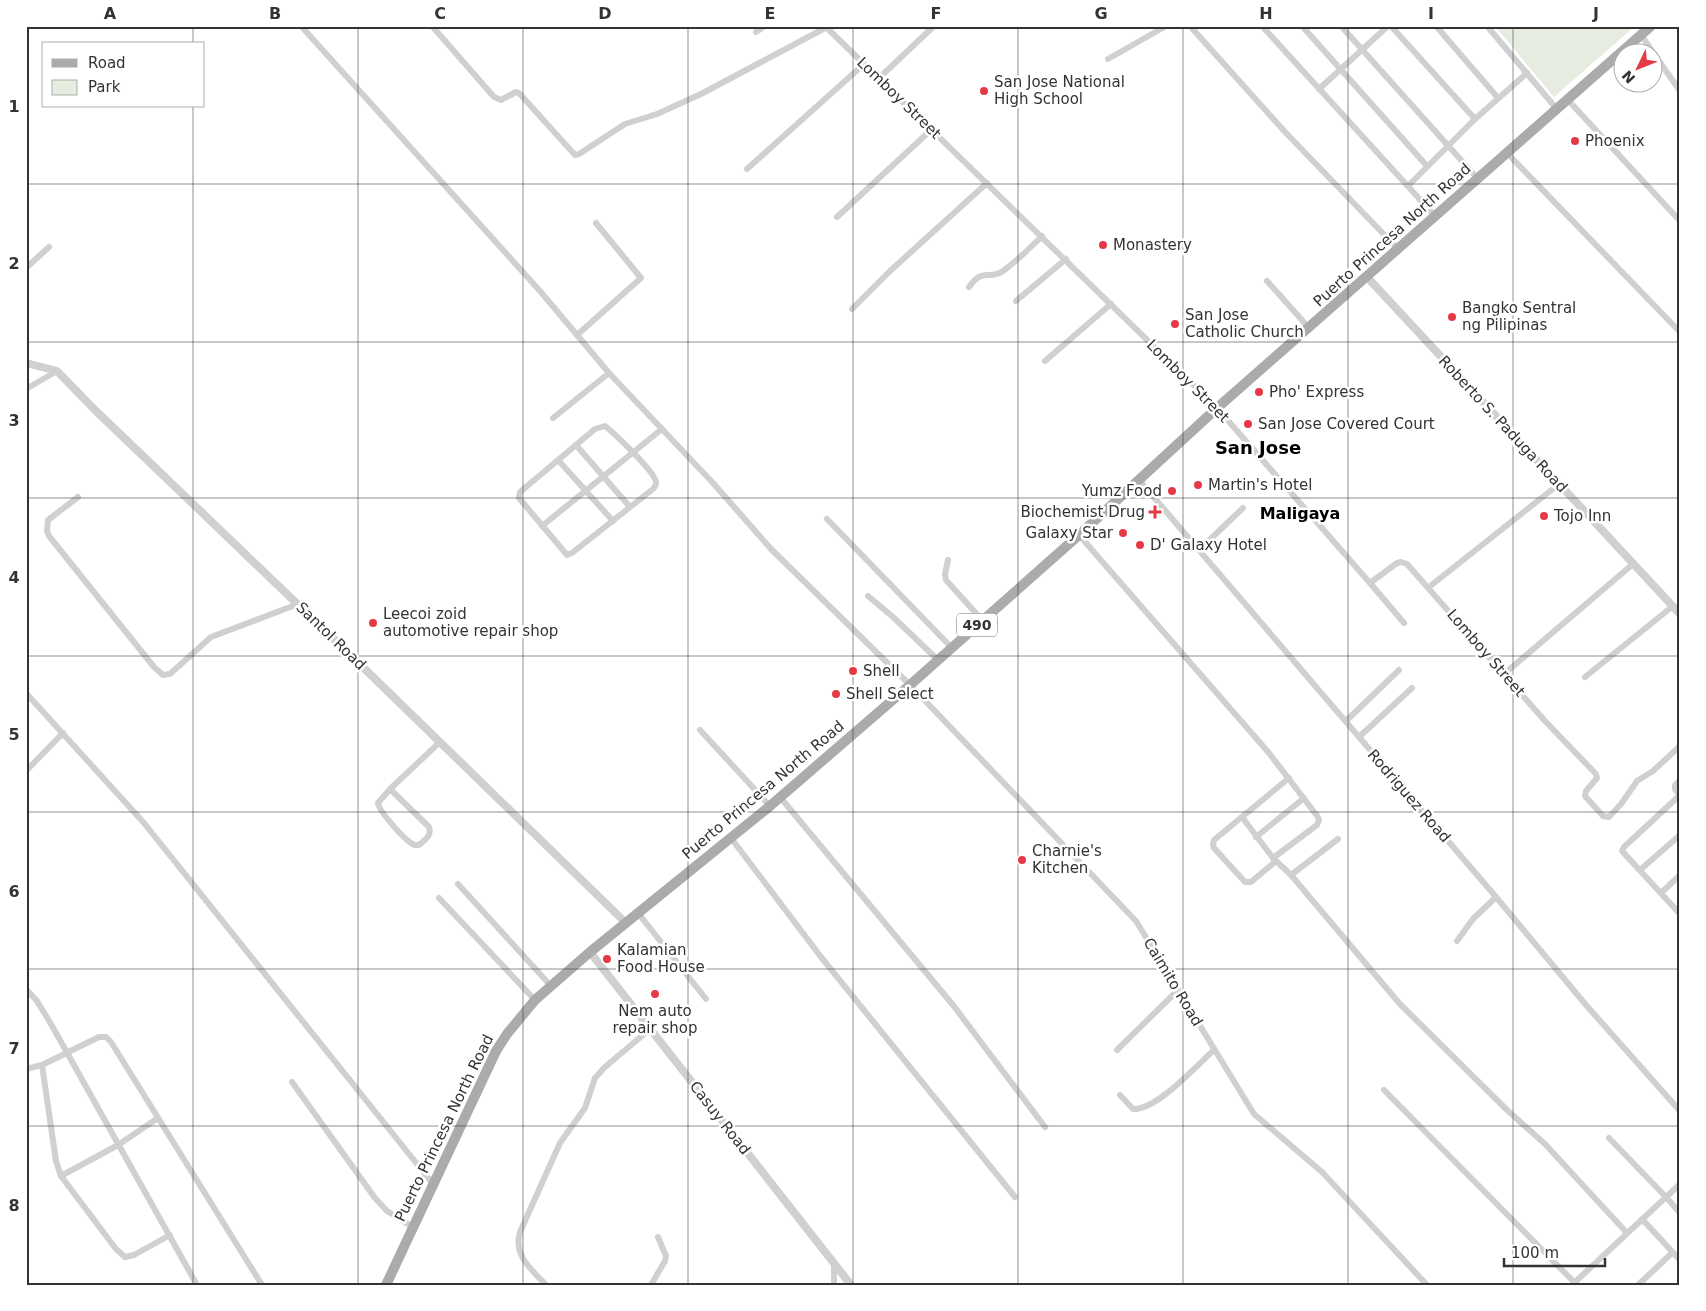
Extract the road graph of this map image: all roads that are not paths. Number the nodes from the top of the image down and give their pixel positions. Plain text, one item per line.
1 (301, 26) edge
2 (432, 26) edge
3 (765, 26) edge
4 (934, 26) edge
5 (1166, 26) edge
6 (1190, 26) edge
7 (1262, 26) edge
8 (1302, 26) edge
9 (1341, 26) edge
10 (1389, 26) edge
11 (1436, 26) edge
12 (1486, 26) edge
13 (1651, 26) edge
14 (826, 27) edge
15 (756, 32) dead end
16 (1641, 34) junction
17 (1362, 50) junction
18 (1108, 59) dead end
19 (864, 64) junction
20 (1341, 69) junction
21 (1526, 73) junction
22 (879, 78) junction
23 (1319, 89) junction
24 (1680, 91) edge
25 (1498, 98) junction
26 (1567, 99) junction
27 (1556, 108) junction
28 (1475, 119) junction
29 (932, 129) junction
30 (1448, 146) junction
31 (1506, 154) junction
32 (1427, 166) junction
33 (747, 169) dead end
34 (1478, 179) junction
35 (987, 183) junction
36 (1408, 186) junction
37 (1435, 216) junction
38 (837, 217) dead end
39 (1680, 221) edge
40 (596, 223) dead end
41 (1042, 236) junction
42 (49, 247) dead end
43 (1398, 249) junction
44 (1066, 259) junction
45 (26, 268) edge
46 (1367, 278) junction
47 (1267, 282) dead end
48 (969, 287) dead end
49 (1016, 301) dead end
50 (1111, 304) junction
51 (852, 309) dead end
52 (1309, 328) junction
53 (1680, 332) edge
54 (577, 335) junction
55 (1045, 361) dead end
56 (26, 363) edge
57 (56, 371) junction
58 (609, 373) junction
59 (26, 389) edge
60 (1217, 408) junction
61 (553, 418) dead end
62 (662, 428) junction
63 (576, 445) junction
64 (633, 452) junction
65 (558, 460) junction
66 (603, 477) junction
67 (1139, 480) junction
68 (1559, 484) junction
69 (586, 490) junction
70 (78, 497) dead end
71 (630, 507) junction
72 (1243, 508) dead end
73 (827, 520) dead end
74 (613, 521) junction
75 (542, 526) junction
76 (1079, 535) junction
77 (1199, 550) junction
78 (948, 560) dead end
79 (1633, 564) junction
80 (1370, 583) junction
81 (1429, 588) junction
82 (868, 596) dead end
83 (298, 604) junction
84 (1673, 606) junction
85 (1680, 614) edge
86 (982, 620) junction
87 (1404, 623) dead end
88 (952, 648) junction
89 (938, 660) junction
90 (1399, 670) dead end
91 (1504, 674) junction
92 (1585, 678) dead end
93 (910, 685) junction
94 (1412, 688) dead end
95 (26, 693) edge
96 (1346, 721) junction
97 (700, 730) dead end
98 (63, 732) junction
99 (1359, 737) junction
100 (440, 742) junction
101 (1680, 746) edge
102 (26, 771) edge
103 (1289, 778) junction
104 (1680, 780) edge
105 (390, 788) junction
106 (1679, 796) edge
107 (780, 797) junction
108 (1304, 798) junction
109 (770, 806) junction
110 (1242, 817) junction
111 (1680, 835) edge
112 (1256, 837) junction
113 (731, 838) junction
114 (1338, 839) dead end
115 (1274, 860) junction
116 (1640, 870) junction
117 (1291, 875) junction
118 (1680, 875) edge
119 (458, 884) dead end
120 (1661, 892) junction
121 (1496, 897) junction
122 (439, 898) dead end
123 (638, 913) junction
124 (1680, 913) edge
125 (626, 923) junction
126 (1457, 941) dead end
127 (590, 952) junction
128 (551, 986) junction
129 (26, 989) edge
130 (1178, 990) junction
131 (706, 999) dead end
132 (535, 1000) junction
133 (650, 1029) junction
134 (1117, 1050) dead end
135 (1214, 1050) junction
136 (67, 1053) junction
137 (42, 1065) junction
138 (26, 1069) edge
139 (292, 1082) dead end
140 (1384, 1090) dead end
141 (1120, 1095) dead end
142 (1680, 1111) edge
143 (158, 1118) junction
144 (1045, 1127) dead end
145 (1609, 1138) dead end
146 (118, 1145) junction
147 (61, 1176) junction
148 (432, 1184) junction
149 (1680, 1184) edge
150 (1015, 1196) dead end
151 (1666, 1197) junction
152 (1680, 1213) edge
153 (1642, 1219) junction
154 (413, 1227) junction
155 (1627, 1233) junction
156 (170, 1235) junction
157 (658, 1237) dead end
158 (1672, 1253) junction
159 (1680, 1260) edge
160 (834, 1264) junction
161 (1573, 1284) edge
162 (197, 1285) edge
163 (262, 1285) edge
164 (386, 1285) edge
165 (546, 1285) edge
166 (651, 1285) edge
167 (834, 1285) edge
168 (851, 1285) edge
169 (1427, 1285) edge
170 (1638, 1285) edge

1 - 54 street, Caimito Road
2 - 14 street
3 - 15 street
4 - 22 street
5 - 18 street
6 - 43 street
7 - 23 street
8 - 20 street
9 - 17 street
10 - 17 street
10 - 28 street
11 - 25 street
12 - 21 street
13 - 16 main road, Puerto Princesa North Road / 490
14 - 19 street, Lomboy Street
16 - 24 street
16 - 26 main road, Puerto Princesa North Road / 490
17 - 20 street
17 - 30 street
19 - 22 street, Lomboy Street
19 - 33 street
20 - 23 street
20 - 32 street
21 - 25 street
21 - 27 street
22 - 29 street, Lomboy Street
23 - 36 street
25 - 28 street
26 - 27 main road, Puerto Princesa North Road / 490
26 - 39 street
27 - 31 main road, Puerto Princesa North Road / 490
28 - 30 street
29 - 35 street, Lomboy Street
29 - 38 street
30 - 32 street
30 - 34 street
31 - 34 main road, Puerto Princesa North Road / 490
31 - 53 street
32 - 36 street
34 - 37 main road, Puerto Princesa North Road / 490
35 - 41 street, Lomboy Street
35 - 51 street
36 - 37 street
37 - 43 main road, Puerto Princesa North Road / 490
40 - 54 street
41 - 44 street, Lomboy Street
41 - 48 street
42 - 45 street
43 - 46 main road, Puerto Princesa North Road / 490
44 - 49 street
44 - 50 street, Lomboy Street
46 - 52 main road, Puerto Princesa North Road / 490
46 - 68 street, Roberto S. Paduga Road
47 - 52 street
50 - 55 street
50 - 60 street, Lomboy Street
52 - 60 main road, Puerto Princesa North Road / 490
54 - 58 street, Caimito Road
56 - 57 street
57 - 59 street
57 - 83 street, Santol Road
58 - 61 street
58 - 62 street, Caimito Road
60 - 67 main road, Puerto Princesa North Road / 490
60 - 80 street, Lomboy Street
62 - 64 street
62 - 93 street, Caimito Road
63 - 64 street
63 - 65 street
63 - 66 street
64 - 66 street
64 - 71 street
65 - 69 street
65 - 75 street
66 - 69 street
66 - 71 street
67 - 76 main road, Puerto Princesa North Road / 490
67 - 77 street, Rodriguez Road
68 - 79 street, Roberto S. Paduga Road
68 - 81 street
69 - 74 street
69 - 75 street
70 - 83 street
71 - 74 street
72 - 77 street
73 - 88 street
74 - 75 street
76 - 86 main road, Puerto Princesa North Road / 490
76 - 103 street
77 - 96 street, Rodriguez Road
78 - 86 street
79 - 84 street, Roberto S. Paduga Road
79 - 91 street
80 - 81 street, Lomboy Street
80 - 87 street
81 - 91 street, Lomboy Street
82 - 89 street
83 - 100 street, Santol Road
84 - 85 street, Roberto S. Paduga Road
84 - 92 street
86 - 88 main road, Puerto Princesa North Road / 490
88 - 89 main road, Puerto Princesa North Road / 490
89 - 93 main road, Puerto Princesa North Road / 490
90 - 96 street
91 - 101 street, Lomboy Street
93 - 107 main road, Puerto Princesa North Road / 490
93 - 130 street, Caimito Road
94 - 99 street
95 - 98 street
96 - 99 street, Rodriguez Road
97 - 109 street
98 - 102 street
98 - 148 street
99 - 121 street, Rodriguez Road
100 - 105 street
100 - 125 street, Santol Road
103 - 108 street
103 - 110 street
104 - 106 street
105 - 105 street
106 - 116 street
107 - 109 main road, Puerto Princesa North Road / 490
107 - 144 street
108 - 112 street
108 - 115 street
109 - 113 main road, Puerto Princesa North Road / 490
110 - 112 street
110 - 115 street
111 - 116 street
112 - 115 street
113 - 123 main road, Puerto Princesa North Road / 490
113 - 150 street
114 - 117 street
115 - 117 street
116 - 120 street
117 - 155 street
118 - 120 street
119 - 128 street
120 - 124 street
121 - 126 street
121 - 142 street, Rodriguez Road
122 - 132 street
123 - 125 main road, Puerto Princesa North Road / 490
123 - 131 street
125 - 127 main road, Puerto Princesa North Road / 490
127 - 128 main road, Puerto Princesa North Road / 490
127 - 133 street, Casuy Road
128 - 132 main road, Puerto Princesa North Road / 490
129 - 136 street
130 - 134 street
130 - 135 street, Caimito Road
132 - 148 main road, Puerto Princesa North Road / 490
133 - 160 street, Casuy Road
133 - 165 street
135 - 141 street
135 - 169 street, Caimito Road
136 - 137 street
136 - 143 street
136 - 146 street
137 - 138 street
137 - 147 street
139 - 154 street
140 - 161 street
143 - 146 street
143 - 163 street
145 - 151 street
146 - 147 street
146 - 156 street
147 - 156 street
148 - 154 main road, Puerto Princesa North Road / 490
149 - 151 street
151 - 152 street
151 - 153 street
153 - 155 street
153 - 158 street
154 - 164 main road, Puerto Princesa North Road / 490
155 - 161 street
156 - 162 street
157 - 166 street
158 - 159 street
158 - 170 street
160 - 167 street
160 - 168 street, Casuy Road

